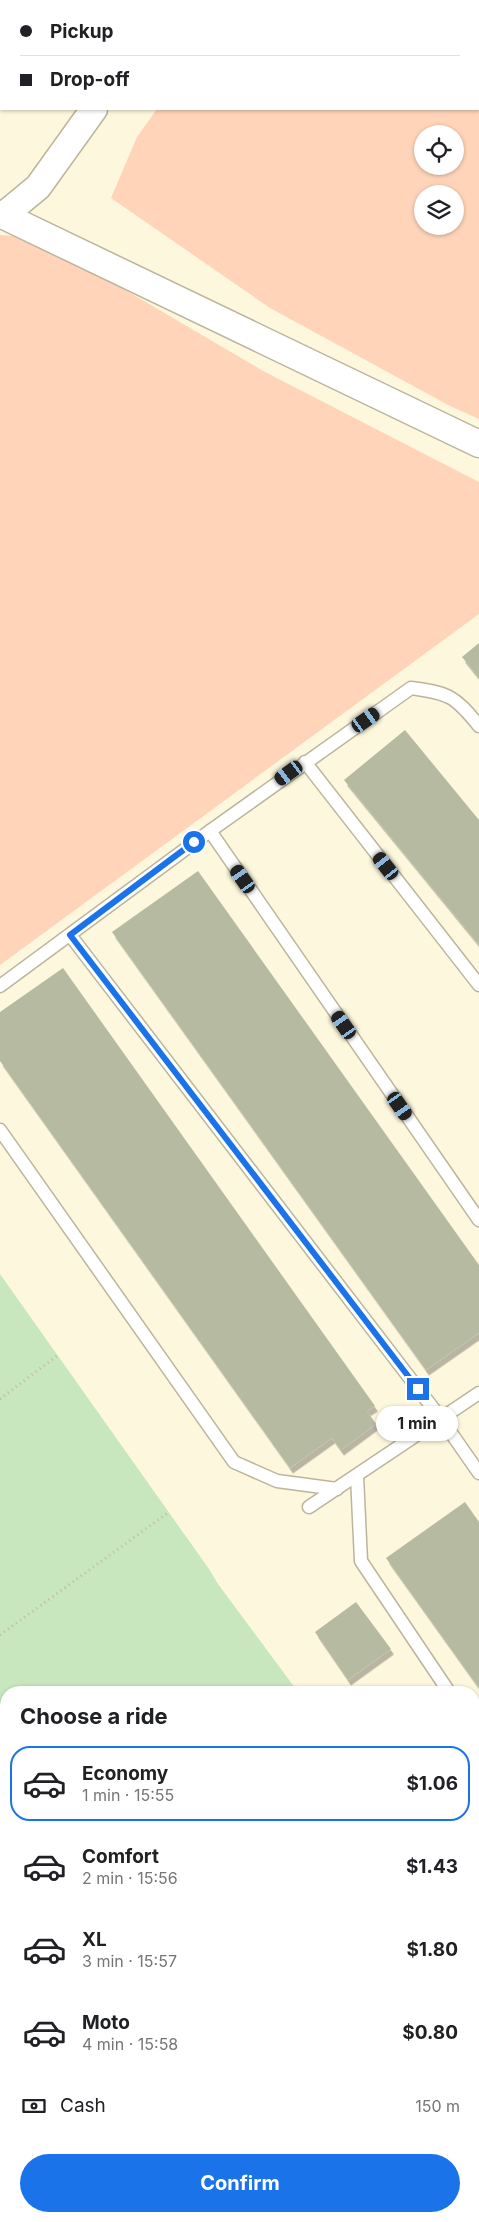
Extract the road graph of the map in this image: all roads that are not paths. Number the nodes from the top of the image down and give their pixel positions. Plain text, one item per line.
1 (93, 110) edge
2 (2, 215) edge
3 (479, 444) edge
4 (479, 726) edge
5 (305, 762) junction
6 (210, 831) junction
7 (70, 935) junction
8 (479, 985) edge
9 (0, 986) edge
10 (0, 1130) edge
11 (479, 1220) edge
12 (479, 1393) edge
13 (442, 1420) junction
14 (479, 1473) edge
15 (357, 1476) junction
16 (337, 1489) junction
17 (309, 1507) dead end
18 (445, 1686) edge

1 - 2 street
2 - 3 street
4 - 5 lane
5 - 6 lane
5 - 8 lane
6 - 7 lane
6 - 11 lane
7 - 9 lane
7 - 13 lane
10 - 16 lane
12 - 13 lane
13 - 14 lane
13 - 15 lane
15 - 16 lane
15 - 18 lane
16 - 17 lane

